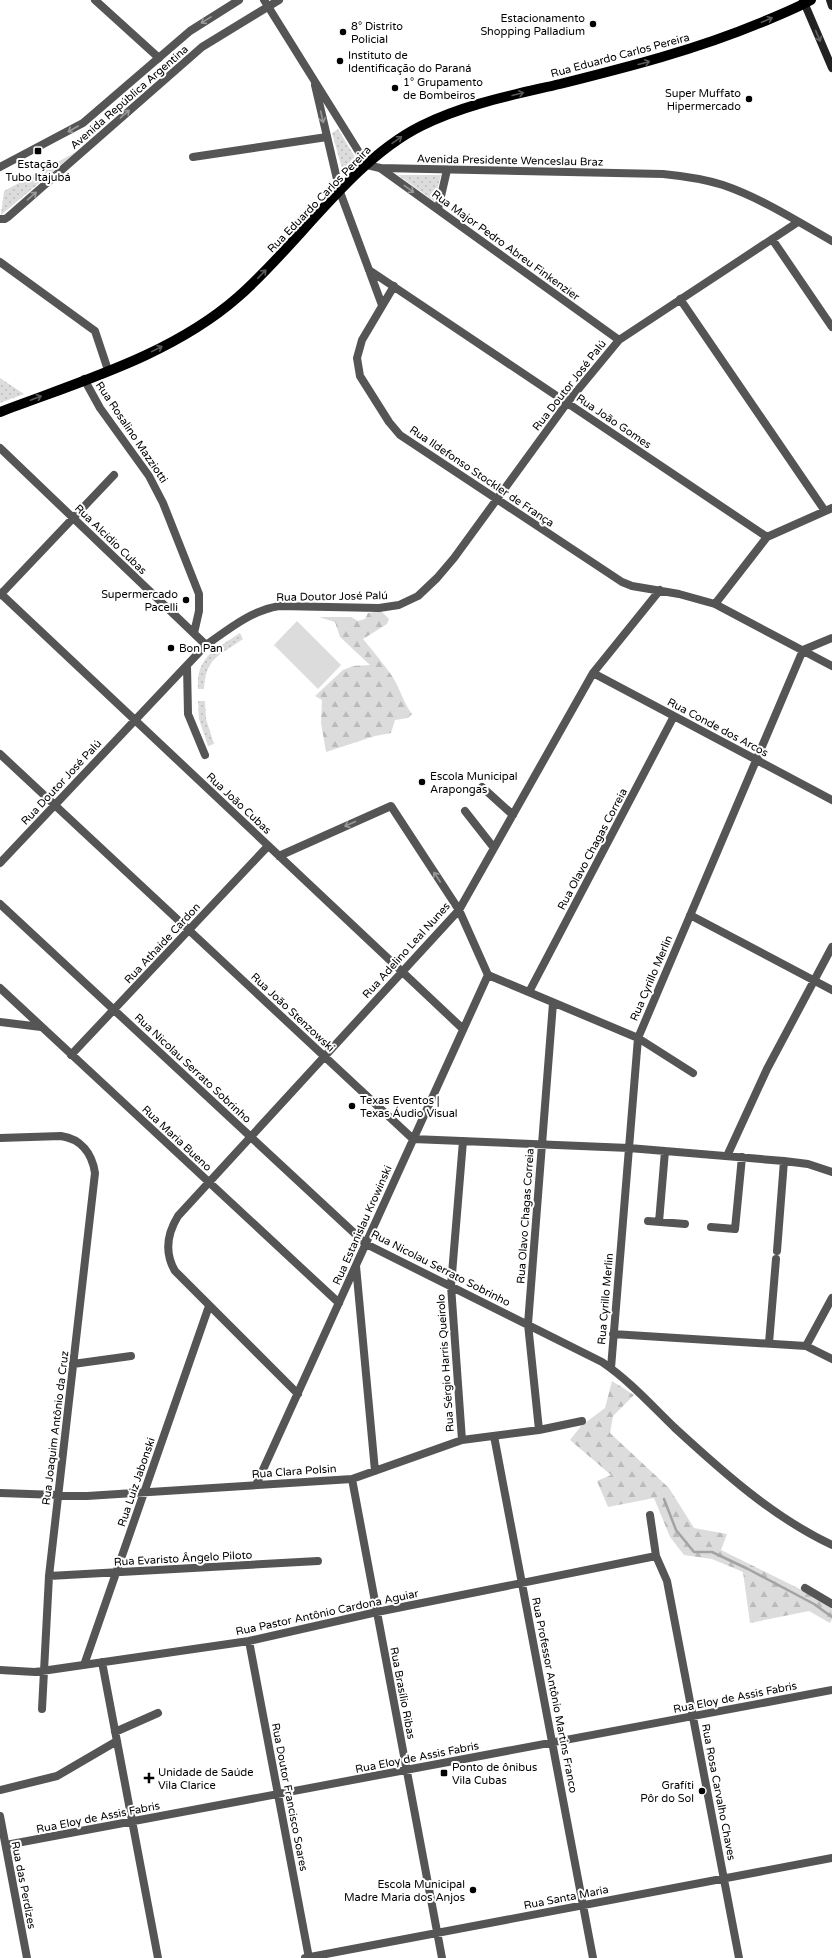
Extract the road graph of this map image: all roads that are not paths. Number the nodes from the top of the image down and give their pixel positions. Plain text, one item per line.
1 (95, 0) edge
2 (239, 0) edge
3 (264, 0) edge
4 (279, 0) edge
5 (830, 0) edge
6 (806, 1) edge
7 (832, 6) edge
8 (269, 8) junction
9 (159, 58) junction
10 (832, 68) edge
11 (313, 79) junction
12 (327, 137) junction
13 (193, 157) dead end
14 (367, 165) junction
15 (0, 167) edge
16 (380, 168) junction
17 (447, 170) junction
18 (340, 192) junction
19 (438, 209) junction
20 (0, 218) edge
21 (798, 222) junction
22 (772, 238) junction
23 (832, 240) edge
24 (0, 262) edge
25 (368, 270) junction
26 (394, 286) junction
27 (680, 299) junction
28 (382, 305) junction
29 (832, 327) edge
30 (619, 340) junction
31 (108, 370) junction
32 (84, 379) junction
33 (567, 403) junction
34 (0, 412) edge
35 (0, 448) edge
36 (114, 475) dead end
37 (497, 499) junction
38 (828, 510) edge
39 (73, 518) junction
40 (767, 537) junction
41 (660, 590) junction
42 (0, 594) edge
43 (716, 604) junction
44 (194, 634) junction
45 (832, 638) edge
46 (206, 645) junction
47 (803, 650) junction
48 (187, 666) junction
49 (832, 666) edge
50 (594, 673) junction
51 (674, 716) junction
52 (135, 720) junction
53 (0, 754) edge
54 (205, 755) dead end
55 (756, 760) junction
56 (482, 787) dead end
57 (832, 800) edge
58 (55, 805) junction
59 (465, 811) dead end
60 (513, 815) junction
61 (268, 846) junction
62 (494, 848) junction
63 (279, 856) junction
64 (0, 863) edge
65 (0, 904) edge
66 (458, 910) junction
67 (690, 915) junction
68 (189, 930) junction
69 (832, 947) edge
70 (402, 972) junction
71 (488, 975) junction
72 (814, 980) junction
73 (0, 988) edge
74 (832, 990) edge
75 (529, 992) junction
76 (553, 1003) junction
77 (114, 1010) junction
78 (0, 1022) edge
79 (41, 1027) junction
80 (463, 1029) junction
81 (638, 1038) junction
82 (71, 1055) junction
83 (325, 1056) junction
84 (693, 1073) dead end
85 (251, 1137) junction
86 (0, 1138) edge
87 (413, 1139) junction
88 (463, 1141) junction
89 (542, 1144) junction
90 (629, 1148) junction
91 (665, 1151) junction
92 (727, 1156) junction
93 (742, 1157) junction
94 (784, 1161) junction
95 (832, 1172) edge
96 (209, 1182) junction
97 (648, 1221) dead end
98 (660, 1222) junction
99 (685, 1224) dead end
100 (711, 1227) dead end
101 (366, 1244) junction
102 (356, 1265) junction
103 (451, 1286) junction
104 (832, 1298) edge
105 (339, 1303) junction
106 (209, 1306) junction
107 (528, 1324) junction
108 (613, 1334) junction
109 (769, 1343) junction
110 (806, 1346) junction
111 (131, 1356) dead end
112 (832, 1359) edge
113 (73, 1364) junction
114 (611, 1368) junction
115 (298, 1394) junction
116 (582, 1421) dead end
117 (539, 1430) junction
118 (494, 1436) junction
119 (462, 1440) junction
120 (376, 1471) junction
121 (352, 1479) junction
122 (256, 1485) junction
123 (144, 1492) junction
124 (0, 1493) edge
125 (58, 1496) junction
126 (650, 1515) dead end
127 (832, 1545) edge
128 (656, 1556) junction
129 (318, 1561) dead end
130 (117, 1572) junction
131 (49, 1576) junction
132 (522, 1583) junction
133 (805, 1588) dead end
134 (832, 1604) edge
135 (377, 1612) junction
136 (249, 1641) junction
137 (102, 1662) junction
138 (84, 1665) junction
139 (0, 1670) edge
140 (42, 1671) junction
141 (832, 1690) edge
142 (42, 1709) dead end
143 (158, 1713) dead end
144 (693, 1716) junction
145 (115, 1732) junction
146 (117, 1741) junction
147 (552, 1742) junction
148 (406, 1770) junction
149 (0, 1790) edge
150 (278, 1794) junction
151 (0, 1816) edge
152 (132, 1822) junction
153 (6, 1845) junction
154 (832, 1858) edge
155 (724, 1878) junction
156 (583, 1905) junction
157 (437, 1933) junction
158 (27, 1958) edge
159 (158, 1958) edge
160 (307, 1958) edge
161 (442, 1958) edge
162 (593, 1958) edge
163 (739, 1958) edge

1 - 9 street
2 -> 9 street, Avenida República Argentina
3 - 8 street
4 - 8 street, Avenida República Argentina
5 - 7 main road
6 -> 10 main road
14 -> 6 main road, Rua Eduardo Carlos Pereira
8 - 11 street
20 -> 8 street, Avenida República Argentina
9 -> 15 street, Avenida República Argentina
11 -> 12 street
11 - 14 street
12 - 13 street
12 - 18 street
14 - 16 street, Avenida Presidente Wenceslau Braz
14 - 18 main road, Rua Eduardo Carlos Pereira
16 - 17 street, Avenida Presidente Wenceslau Braz
16 -> 19 street, Rua Major Pedro Abreu Finkenzier
17 - 19 street
17 - 21 street, Avenida Presidente Wenceslau Braz
18 - 25 street
31 -> 18 main road, Rua Eduardo Carlos Pereira
19 - 30 street, Rua Major Pedro Abreu Finkenzier
21 - 22 street, Rua Doutor José Palú
21 - 23 street, Avenida Presidente Wenceslau Braz
22 - 27 street, Rua Doutor José Palú
22 - 29 street
24 - 31 street
25 - 26 street, Rua João Gomes
25 - 28 street
26 - 28 street, Rua Ildefonso Stockler de França
26 - 33 street, Rua João Gomes
27 - 30 street, Rua Doutor José Palú
27 - 38 street
28 - 37 street, Rua Ildefonso Stockler de França
30 - 33 street, Rua Doutor José Palú
31 - 32 main road, Rua Eduardo Carlos Pereira
34 -> 32 main road, Rua Eduardo Carlos Pereira
32 - 44 street, Rua Rosalino Mazziotti
33 - 37 street, Rua Doutor José Palú
33 - 40 street, Rua João Gomes
35 - 39 street, Rua Alcídio Cubas
36 - 39 street
37 - 41 street, Rua Ildefonso Stockler de França
37 - 46 street, Rua Doutor José Palú
38 - 40 street
39 - 42 street
39 - 44 street, Rua Alcídio Cubas
40 - 43 street
41 - 43 street, Rua Ildefonso Stockler de França
41 - 50 street, Rua Adelino Leal Nunes
42 - 52 street, Rua João Cubas
43 - 47 street, Rua Ildefonso Stockler de França
44 - 46 street, Rua Alcídio Cubas
45 - 47 street
46 - 48 street, Rua Doutor José Palú
47 - 49 street, Rua Ildefonso Stockler de França
47 - 55 street, Rua Cyrillo Merlin
48 - 52 street, Rua Doutor José Palú
48 - 54 street
50 - 51 street, Rua Conde dos Arcos
50 - 60 street, Rua Adelino Leal Nunes
51 - 55 street, Rua Conde dos Arcos
51 - 75 street, Rua Olavo Chagas Correia
52 - 58 street, Rua Doutor José Palú
52 - 61 street, Rua João Cubas
53 - 58 street, Rua João Stenzowski
55 - 57 street, Rua Conde dos Arcos
55 - 67 street, Rua Cyrillo Merlin
56 - 60 street
58 - 64 street, Rua Doutor José Palú
58 - 68 street, Rua João Stenzowski
59 - 62 street
60 - 62 street, Rua Adelino Leal Nunes
61 - 63 street, Rua João Cubas
61 - 68 street, Rua Athaíde Cardon
62 - 66 street, Rua Adelino Leal Nunes
66 -> 63 street
63 - 70 street, Rua João Cubas
65 - 77 street, Rua Nicolau Serrato Sobrinho
66 - 70 street, Rua Adelino Leal Nunes
66 - 71 street
67 - 72 street
67 - 81 street, Rua Cyrillo Merlin
68 - 77 street, Rua Athaíde Cardon
68 - 83 street, Rua João Stenzowski
69 - 72 street
70 - 80 street, Rua João Cubas
70 - 83 street, Rua Adelino Leal Nunes
71 - 75 street
71 - 80 street, Rua Estanislau Krowinski
72 - 74 street
72 - 92 street
73 - 79 street, Rua Maria Bueno
75 - 76 street
76 - 81 street
76 - 89 street, Rua Olavo Chagas Correia
77 - 82 street, Rua Athaíde Cardon
77 - 85 street, Rua Nicolau Serrato Sobrinho
78 - 79 street
79 - 82 street, Rua Maria Bueno
80 - 87 street, Rua Estanislau Krowinski
81 - 84 street
81 - 90 street, Rua Cyrillo Merlin
82 - 96 street, Rua Maria Bueno
83 - 85 street, Rua Adelino Leal Nunes
83 - 87 street, Rua João Stenzowski
85 - 96 street, Rua Adelino Leal Nunes
85 - 101 street, Rua Nicolau Serrato Sobrinho
86 - 113 street, Rua Joaquim Antônio da Cruz
87 - 88 street
87 - 101 street, Rua Estanislau Krowinski
88 - 89 street
88 - 103 street, Rua Sérgio Harris Queirolo
89 - 90 street
89 - 107 street, Rua Olavo Chagas Correia
90 - 91 street
90 - 108 street, Rua Cyrillo Merlin
91 - 92 street
91 - 98 street
92 - 93 street
93 - 94 street
93 - 100 street
94 - 95 street
94 - 109 street
96 - 105 street, Rua Maria Bueno
96 - 106 street, Rua Adelino Leal Nunes
97 - 98 street
98 - 99 street
101 - 102 street, Rua Estanislau Krowinski
101 - 103 street, Rua Nicolau Serrato Sobrinho
102 - 105 street, Rua Estanislau Krowinski
102 - 120 street
103 - 107 street, Rua Nicolau Serrato Sobrinho
103 - 119 street, Rua Sérgio Harris Queirolo
104 - 110 street
105 - 115 street, Rua Estanislau Krowinski
106 - 115 street
106 - 123 street, Rua Luiz Jabonski
107 - 114 street, Rua Nicolau Serrato Sobrinho
107 - 117 street, Rua Olavo Chagas Correia
108 - 109 street
108 - 114 street, Rua Cyrillo Merlin
109 - 110 street
110 - 112 street
111 - 113 street
113 - 125 street, Rua Joaquim Antônio da Cruz
114 - 127 street, Rua Nicolau Serrato Sobrinho
115 - 122 street, Rua Estanislau Krowinski
116 - 117 street, Rua Clara Polsin
117 - 118 street, Rua Clara Polsin
118 - 119 street, Rua Clara Polsin
118 - 132 street, Rua Professor Antônio Martins Franco
119 - 120 street, Rua Clara Polsin
120 - 121 street, Rua Clara Polsin
121 - 122 street, Rua Clara Polsin
121 - 135 street, Rua Brasílio Ribas
122 - 123 street, Rua Clara Polsin
123 - 125 street, Rua Clara Polsin
123 - 130 street, Rua Luiz Jabonski
124 - 125 street, Rua Clara Polsin
125 - 131 street, Rua Joaquim Antônio da Cruz
126 - 128 street, Rua Rosa Carvalho Chaves
128 - 132 street, Rua Pastor Antônio Cardona Aguiar
128 - 144 street, Rua Rosa Carvalho Chaves
129 - 130 street, Rua Evaristo Ângelo Piloto
130 - 131 street, Rua Evaristo Ângelo Piloto
130 - 138 street, Rua Luiz Jabonski
131 - 140 street, Rua Joaquim Antônio da Cruz
132 - 135 street, Rua Pastor Antônio Cardona Aguiar
132 - 147 street, Rua Professor Antônio Martins Franco
133 - 134 street
135 - 136 street, Rua Pastor Antônio Cardona Aguiar
135 - 148 street, Rua Brasílio Ribas
136 - 137 street, Rua Pastor Antônio Cardona Aguiar
136 - 150 street, Rua Doutor Francisco Soares
137 - 138 street, Rua Pastor Antônio Cardona Aguiar
137 - 145 street
138 - 140 street, Rua Pastor Antônio Cardona Aguiar
139 - 140 street, Rua Pastor Antônio Cardona Aguiar
140 - 142 street, Rua Joaquim Antônio da Cruz
141 - 144 street, Rua Eloy de Assis Fabris
143 - 145 street
144 - 147 street, Rua Eloy de Assis Fabris
144 - 155 street, Rua Rosa Carvalho Chaves
145 - 146 street
146 - 149 street
146 - 152 street
147 - 148 street, Rua Eloy de Assis Fabris
147 - 156 street, Rua Professor Antônio Martins Franco
148 - 150 street, Rua Eloy de Assis Fabris
148 - 157 street, Rua Brasílio Ribas
150 - 152 street, Rua Eloy de Assis Fabris
150 - 160 street, Rua Doutor Francisco Soares
151 - 153 street, Rua das Perdizes
152 - 153 street, Rua Eloy de Assis Fabris
152 - 159 street
153 - 158 street, Rua das Perdizes
154 - 155 street, Rua Santa Maria
155 - 156 street, Rua Santa Maria
155 - 163 street, Rua Rosa Carvalho Chaves
156 - 157 street, Rua Santa Maria
156 - 162 street, Rua Professor Antônio Martins Franco
157 - 160 street, Rua Santa Maria
157 - 161 street, Rua Brasílio Ribas

